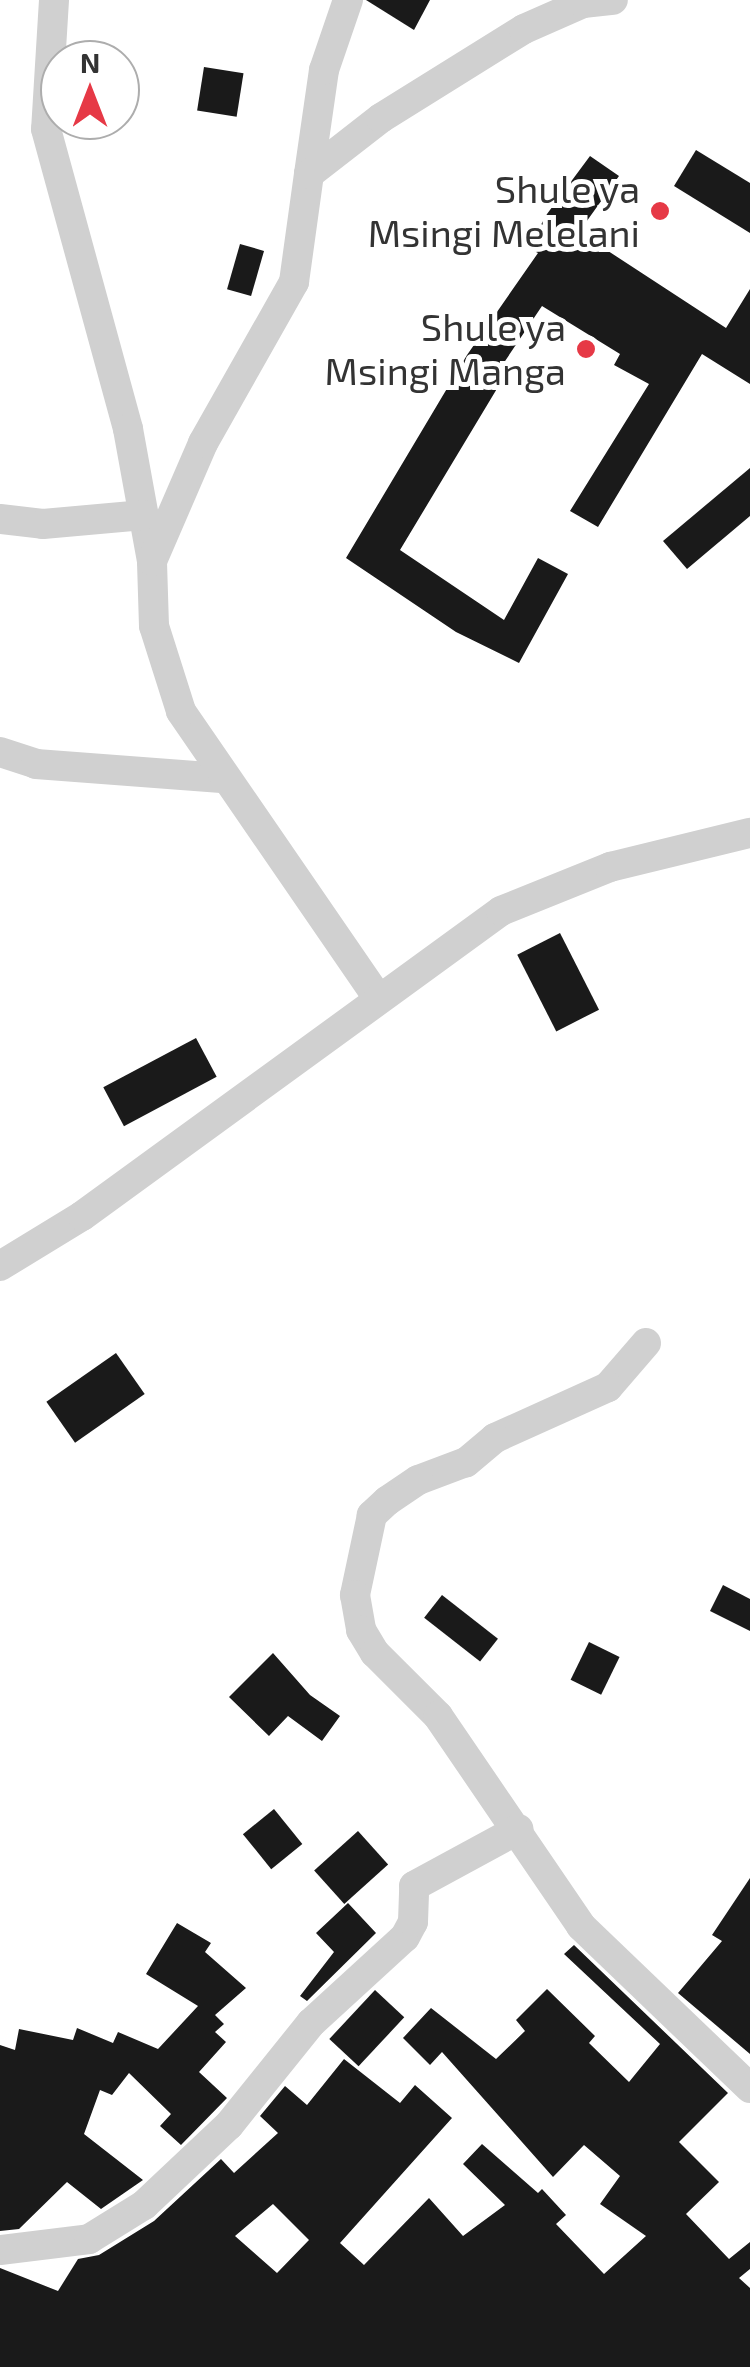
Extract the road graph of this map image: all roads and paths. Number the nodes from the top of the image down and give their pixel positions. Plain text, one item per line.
1 (54, 0) edge
2 (348, 0) edge
3 (613, 0) edge
4 (309, 174) junction
5 (144, 515) junction
6 (0, 519) edge
7 (152, 561) junction
8 (0, 752) edge
9 (220, 778) junction
10 (750, 833) edge
11 (378, 998) junction
12 (0, 1266) edge
13 (646, 1343) dead end
14 (518, 1829) junction
15 (750, 2088) edge
16 (0, 2250) edge

1 - 5 street
2 - 4 street
3 - 4 street
4 - 7 street
5 - 6 street
5 - 7 street
7 - 9 street
8 - 9 street
9 - 11 street
10 - 11 street
11 - 12 street
13 - 14 street
14 - 15 street
14 - 16 street

